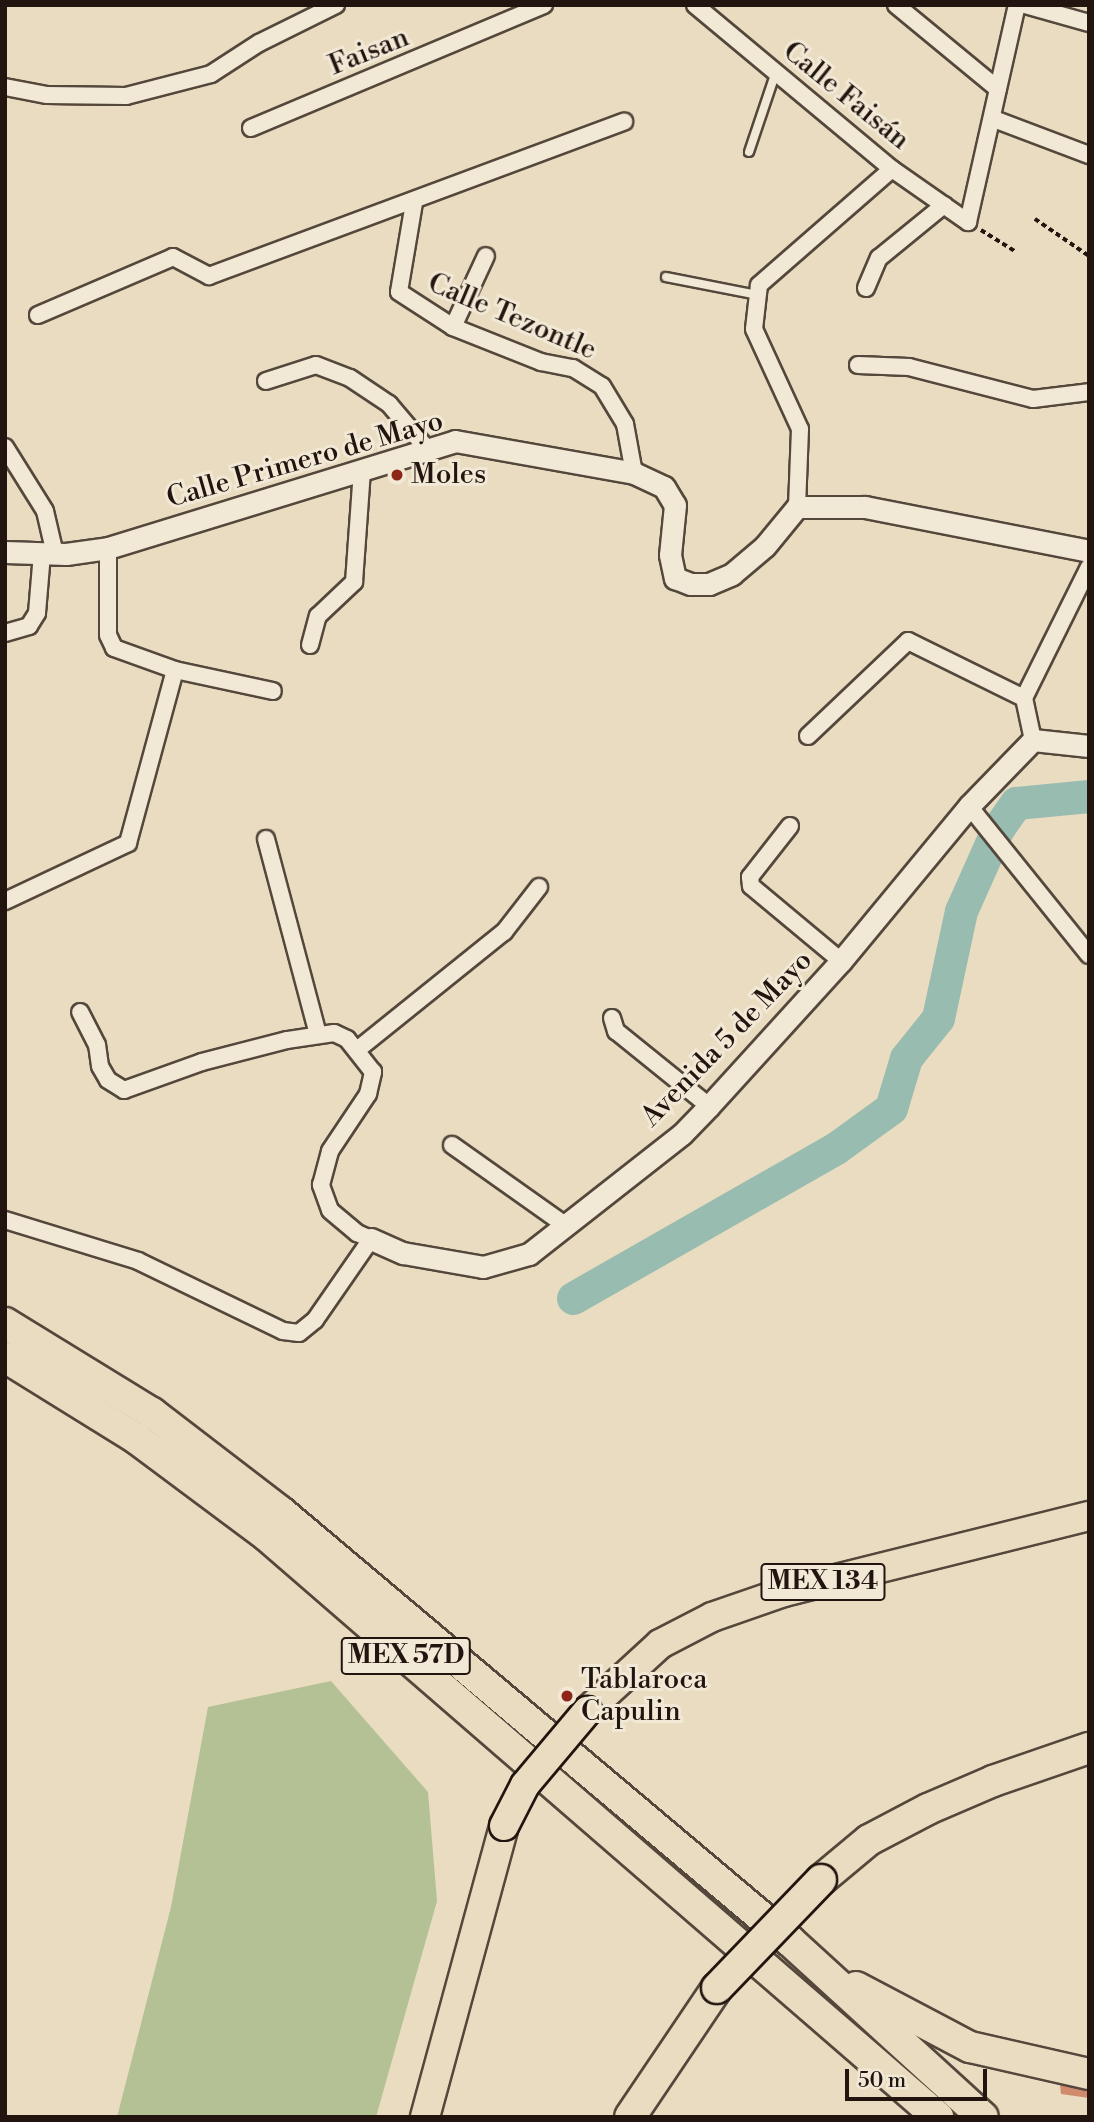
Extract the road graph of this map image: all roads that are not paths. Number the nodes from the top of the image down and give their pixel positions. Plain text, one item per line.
1 (336, 5) edge
2 (544, 5) edge
3 (695, 5) edge
4 (897, 5) edge
5 (1017, 5) edge
6 (1025, 5) edge
7 (1089, 23) edge
8 (776, 72) junction
9 (5, 88) edge
10 (998, 89) junction
11 (993, 119) junction
12 (624, 122) dead end
13 (251, 128) dead end
14 (749, 152) dead end
15 (1089, 155) edge
16 (892, 169) junction
17 (414, 203) junction
18 (944, 205) junction
19 (486, 256) dead end
20 (667, 277) dead end
21 (866, 288) dead end
22 (758, 295) junction
23 (38, 315) dead end
24 (453, 327) junction
25 (858, 365) dead end
26 (266, 381) dead end
27 (1089, 391) edge
28 (5, 447) edge
29 (428, 450) junction
30 (362, 471) junction
31 (635, 473) junction
32 (797, 507) junction
33 (108, 548) junction
34 (1089, 551) edge
35 (5, 552) edge
36 (49, 554) junction
37 (1089, 567) edge
38 (5, 632) edge
39 (310, 645) dead end
40 (175, 670) junction
41 (273, 691) dead end
42 (1024, 698) junction
43 (808, 736) dead end
44 (1033, 740) junction
45 (1089, 746) edge
46 (969, 807) junction
47 (790, 827) dead end
48 (266, 839) dead end
49 (539, 887) dead end
50 (5, 901) edge
51 (1086, 947) edge
52 (841, 961) junction
53 (80, 1012) dead end
54 (612, 1018) dead end
55 (318, 1034) junction
56 (357, 1050) junction
57 (709, 1107) junction
58 (452, 1145) dead end
59 (5, 1220) edge
60 (565, 1225) junction
61 (371, 1239) junction
62 (5, 1323) edge
63 (5, 1357) edge
64 (1089, 1516) edge
65 (1089, 1748) edge
66 (790, 1941) junction
67 (787, 1982) junction
68 (1089, 2074) edge
69 (425, 2117) edge
70 (630, 2117) edge
71 (913, 2117) edge
72 (938, 2117) edge
73 (983, 2117) edge

1 - 9 street
2 - 13 street, Faisan
3 - 8 street, Calle Faisán
4 - 10 street
5 - 10 street
6 - 7 street
8 - 14 lane
8 - 16 street, Calle Faisán
10 - 11 street
11 - 15 street
11 - 18 street, Calle Faisán
12 - 17 street
16 - 18 street, Calle Faisán
16 - 22 street
17 - 23 street
17 - 24 street, Calle Tezontle
18 - 21 street
19 - 24 street
20 - 22 lane
22 - 32 street
24 - 31 street, Calle Tezontle
25 - 27 street
26 - 29 street
28 - 36 street
29 - 30 street, Calle Primero de Mayo
29 - 31 street, Calle Primero de Mayo
30 - 33 street, Calle Primero de Mayo
30 - 39 street
31 - 32 street, Calle Primero de Mayo
32 - 34 street
33 - 36 street, Calle Primero de Mayo
33 - 40 street
35 - 36 street, Calle Primero de Mayo
36 - 38 street
37 - 42 street
40 - 41 street
40 - 50 street
42 - 43 street
42 - 44 street
44 - 45 street
44 - 46 street, Avenida 5 de Mayo
46 - 51 street
46 - 52 street, Avenida 5 de Mayo
47 - 52 street
48 - 55 street
49 - 56 street
52 - 57 street, Avenida 5 de Mayo
53 - 55 street
54 - 57 street
55 - 56 street
56 - 61 street, Avenida 5 de Mayo
57 - 60 street, Avenida 5 de Mayo
58 - 60 street
59 - 61 street
60 - 61 street, Avenida 5 de Mayo
62 - 66 highway, MEX 57D
63 - 67 highway, MEX 57D
64 - 69 highway, MEX 134, bridge
65 - 70 highway, bridge
66 - 68 highway
66 - 73 highway
67 - 71 highway
67 - 72 highway

